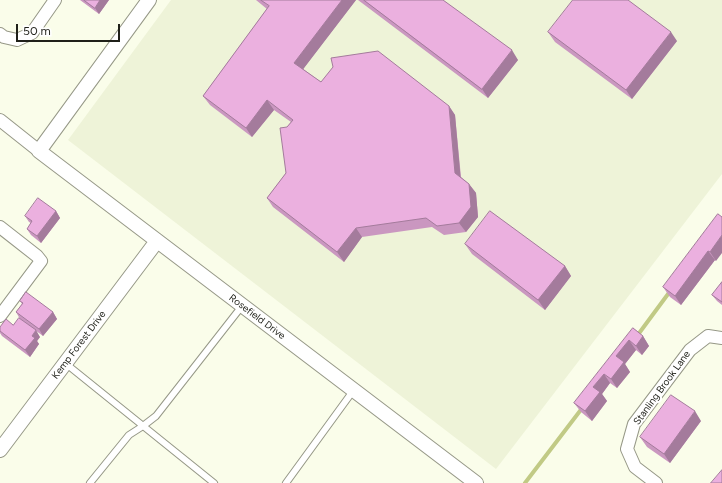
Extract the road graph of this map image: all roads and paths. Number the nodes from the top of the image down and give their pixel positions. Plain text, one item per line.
1 (55, 0) edge
2 (149, 0) edge
3 (0, 34) edge
4 (0, 120) edge
5 (39, 151) junction
6 (0, 227) edge
7 (157, 241) junction
8 (242, 306) junction
9 (0, 316) edge
10 (722, 338) edge
11 (65, 363) junction
12 (353, 391) junction
13 (143, 426) junction
14 (0, 450) edge
15 (90, 483) edge
16 (214, 483) edge
17 (286, 483) edge
18 (475, 483) edge
19 (656, 483) edge

1 - 3 street
2 - 5 street
4 - 5 street
5 - 7 street, Rosefield Drive
6 - 9 street
7 - 8 street, Rosefield Drive
7 - 11 street, Kemp Forest Drive
8 - 12 street, Rosefield Drive
8 - 13 lane
10 - 19 street, Stanling Brook Lane
11 - 13 lane
11 - 14 street, Kemp Forest Drive
12 - 17 lane
12 - 18 street, Rosefield Drive
13 - 15 lane
13 - 16 lane

